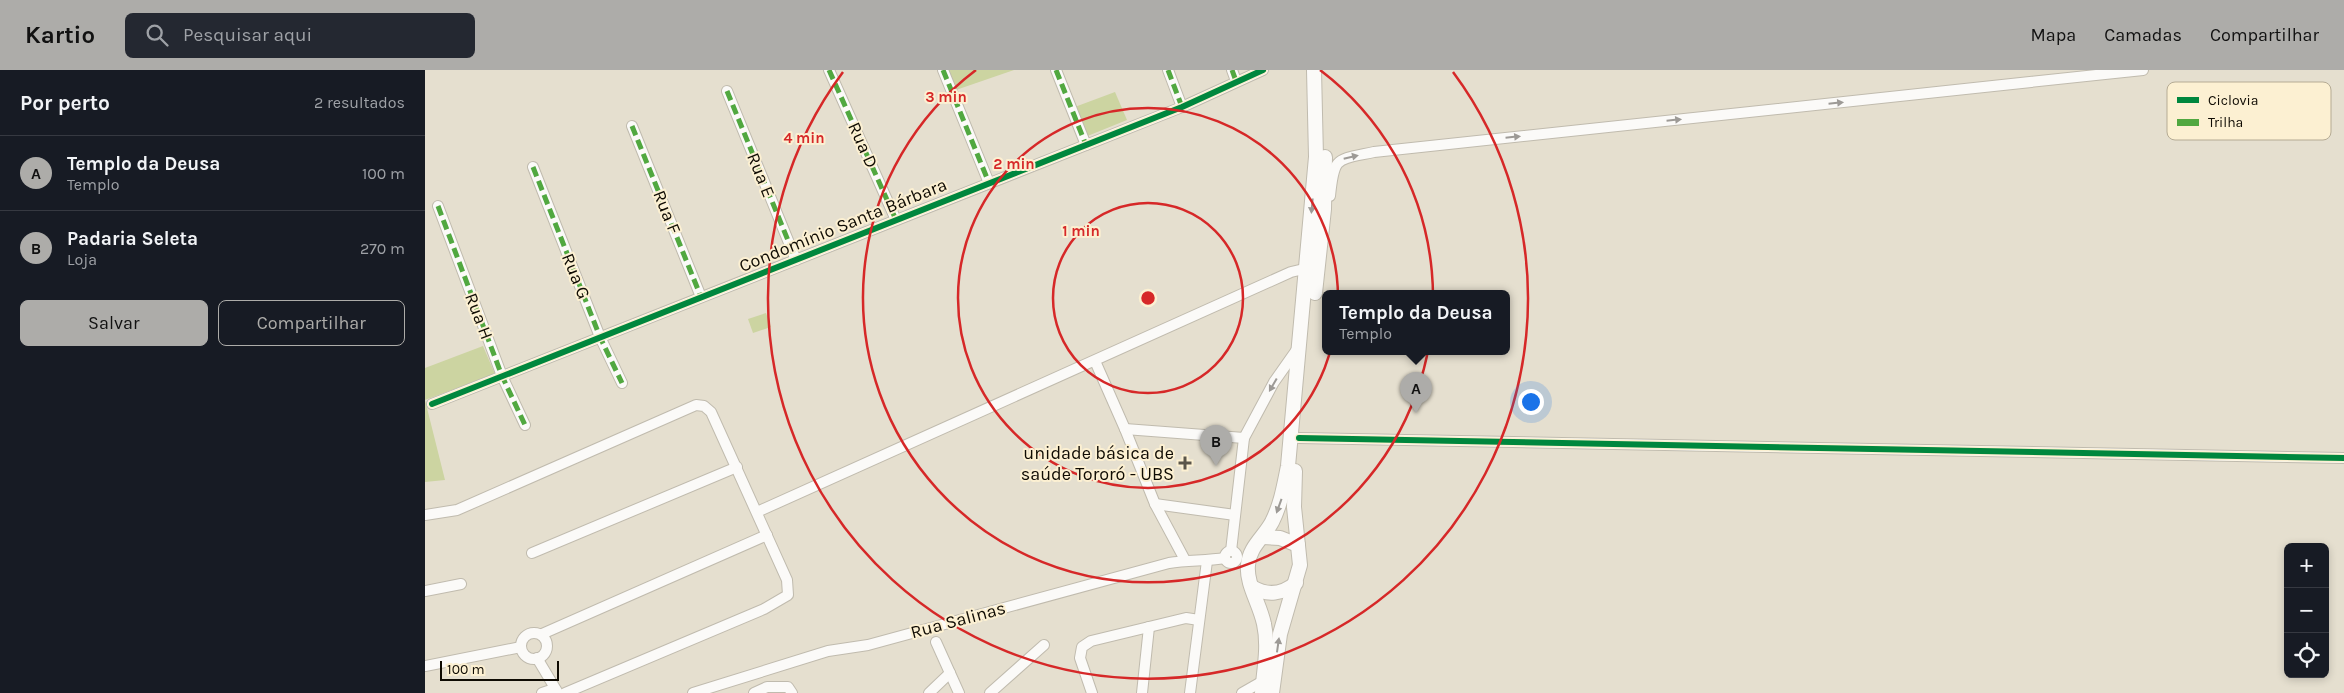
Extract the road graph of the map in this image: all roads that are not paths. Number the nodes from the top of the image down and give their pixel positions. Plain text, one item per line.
1 (829, 70) edge
2 (943, 70) edge
3 (1056, 70) edge
4 (1168, 70) edge
5 (1232, 70) edge
6 (1263, 70) edge
7 (1314, 70) edge
8 (1323, 70) edge
9 (2143, 70) edge
10 (1236, 81) junction
11 (727, 91) dead end
12 (1182, 107) junction
13 (632, 126) dead end
14 (1086, 145) junction
15 (533, 168) dead end
16 (989, 183) junction
17 (438, 206) dead end
18 (1324, 209) junction
19 (896, 220) junction
20 (796, 260) junction
21 (1308, 268) junction
22 (701, 297) junction
23 (600, 337) junction
24 (1301, 345) junction
25 (1095, 361) junction
26 (502, 376) junction
27 (622, 383) dead end
28 (432, 404) dead end
29 (525, 426) dead end
30 (1125, 429) junction
31 (1244, 438) junction
32 (1299, 438) junction
33 (2344, 458) edge
34 (737, 467) junction
35 (1155, 504) junction
36 (757, 512) junction
37 (425, 515) edge
38 (1235, 515) junction
39 (767, 535) junction
40 (1259, 542) junction
41 (1298, 545) junction
42 (532, 553) dead end
43 (1231, 556) junction
44 (1185, 560) junction
45 (1207, 561) junction
46 (1296, 583) junction
47 (461, 584) dead end
48 (1252, 587) junction
49 (425, 591) edge
50 (1199, 620) junction
51 (1149, 627) junction
52 (542, 634) junction
53 (935, 642) dead end
54 (1044, 646) dead end
55 (521, 647) junction
56 (537, 658) junction
57 (425, 666) edge
58 (950, 673) junction
59 (1262, 687) edge
60 (556, 691) edge
61 (542, 693) edge
62 (565, 693) edge
63 (693, 693) edge
64 (753, 693) edge
65 (792, 693) edge
66 (929, 693) edge
67 (959, 693) edge
68 (990, 693) edge
69 (1092, 693) edge
70 (1142, 693) edge
71 (1190, 693) edge
72 (1242, 693) edge
73 (1271, 693) edge

1 - 19 street, Rua D
2 - 16 street
3 - 14 street
4 - 12 street
5 - 10 street
6 - 10 street, Condomínio Santa Bárbara
7 -> 21 main road
8 - 18 main road
18 -> 9 street
10 - 12 street, Condomínio Santa Bárbara
11 - 20 street, Rua E
12 - 14 street, Condomínio Santa Bárbara
13 - 22 street, Rua F
14 - 16 street, Condomínio Santa Bárbara
15 - 23 street, Rua G
16 - 19 street, Condomínio Santa Bárbara
17 - 26 street, Rua H
18 - 32 main road
19 - 20 street, Condomínio Santa Bárbara
20 - 22 street, Condomínio Santa Bárbara
21 - 24 main road
21 - 25 street
22 - 23 street, Condomínio Santa Bárbara
23 - 26 street, Condomínio Santa Bárbara
23 - 27 street, Rua G
24 -> 31 street
24 -> 40 main road
25 - 30 street
25 - 36 street
26 - 28 street, Condomínio Santa Bárbara
26 - 29 street, Rua H
30 - 31 street
30 - 35 street
31 - 38 street
32 - 33 street
32 - 41 main road
34 - 36 street
34 - 37 street
34 - 42 street
35 - 38 street
35 - 44 street
36 - 39 street
38 - 43 street
39 - 52 street
39 - 62 street
40 - 41 main road
40 - 43 street, Rua Salinas
40 - 48 main road
41 - 46 main road
43 - 45 street, Rua Salinas
43 - 48 street
44 - 45 street, Rua Salinas
44 - 63 street, Rua Salinas
45 - 50 street
46 - 48 main road
73 -> 46 main road
47 - 49 street
48 - 59 main road
50 - 51 street
50 - 71 street
51 - 69 street
51 - 70 street
52 - 55 street
52 - 56 street
53 - 58 street
54 - 68 street
55 - 56 street
55 - 57 street
56 - 60 street
58 - 66 street
58 - 67 street
59 - 72 street
60 - 61 street
64 - 65 street

